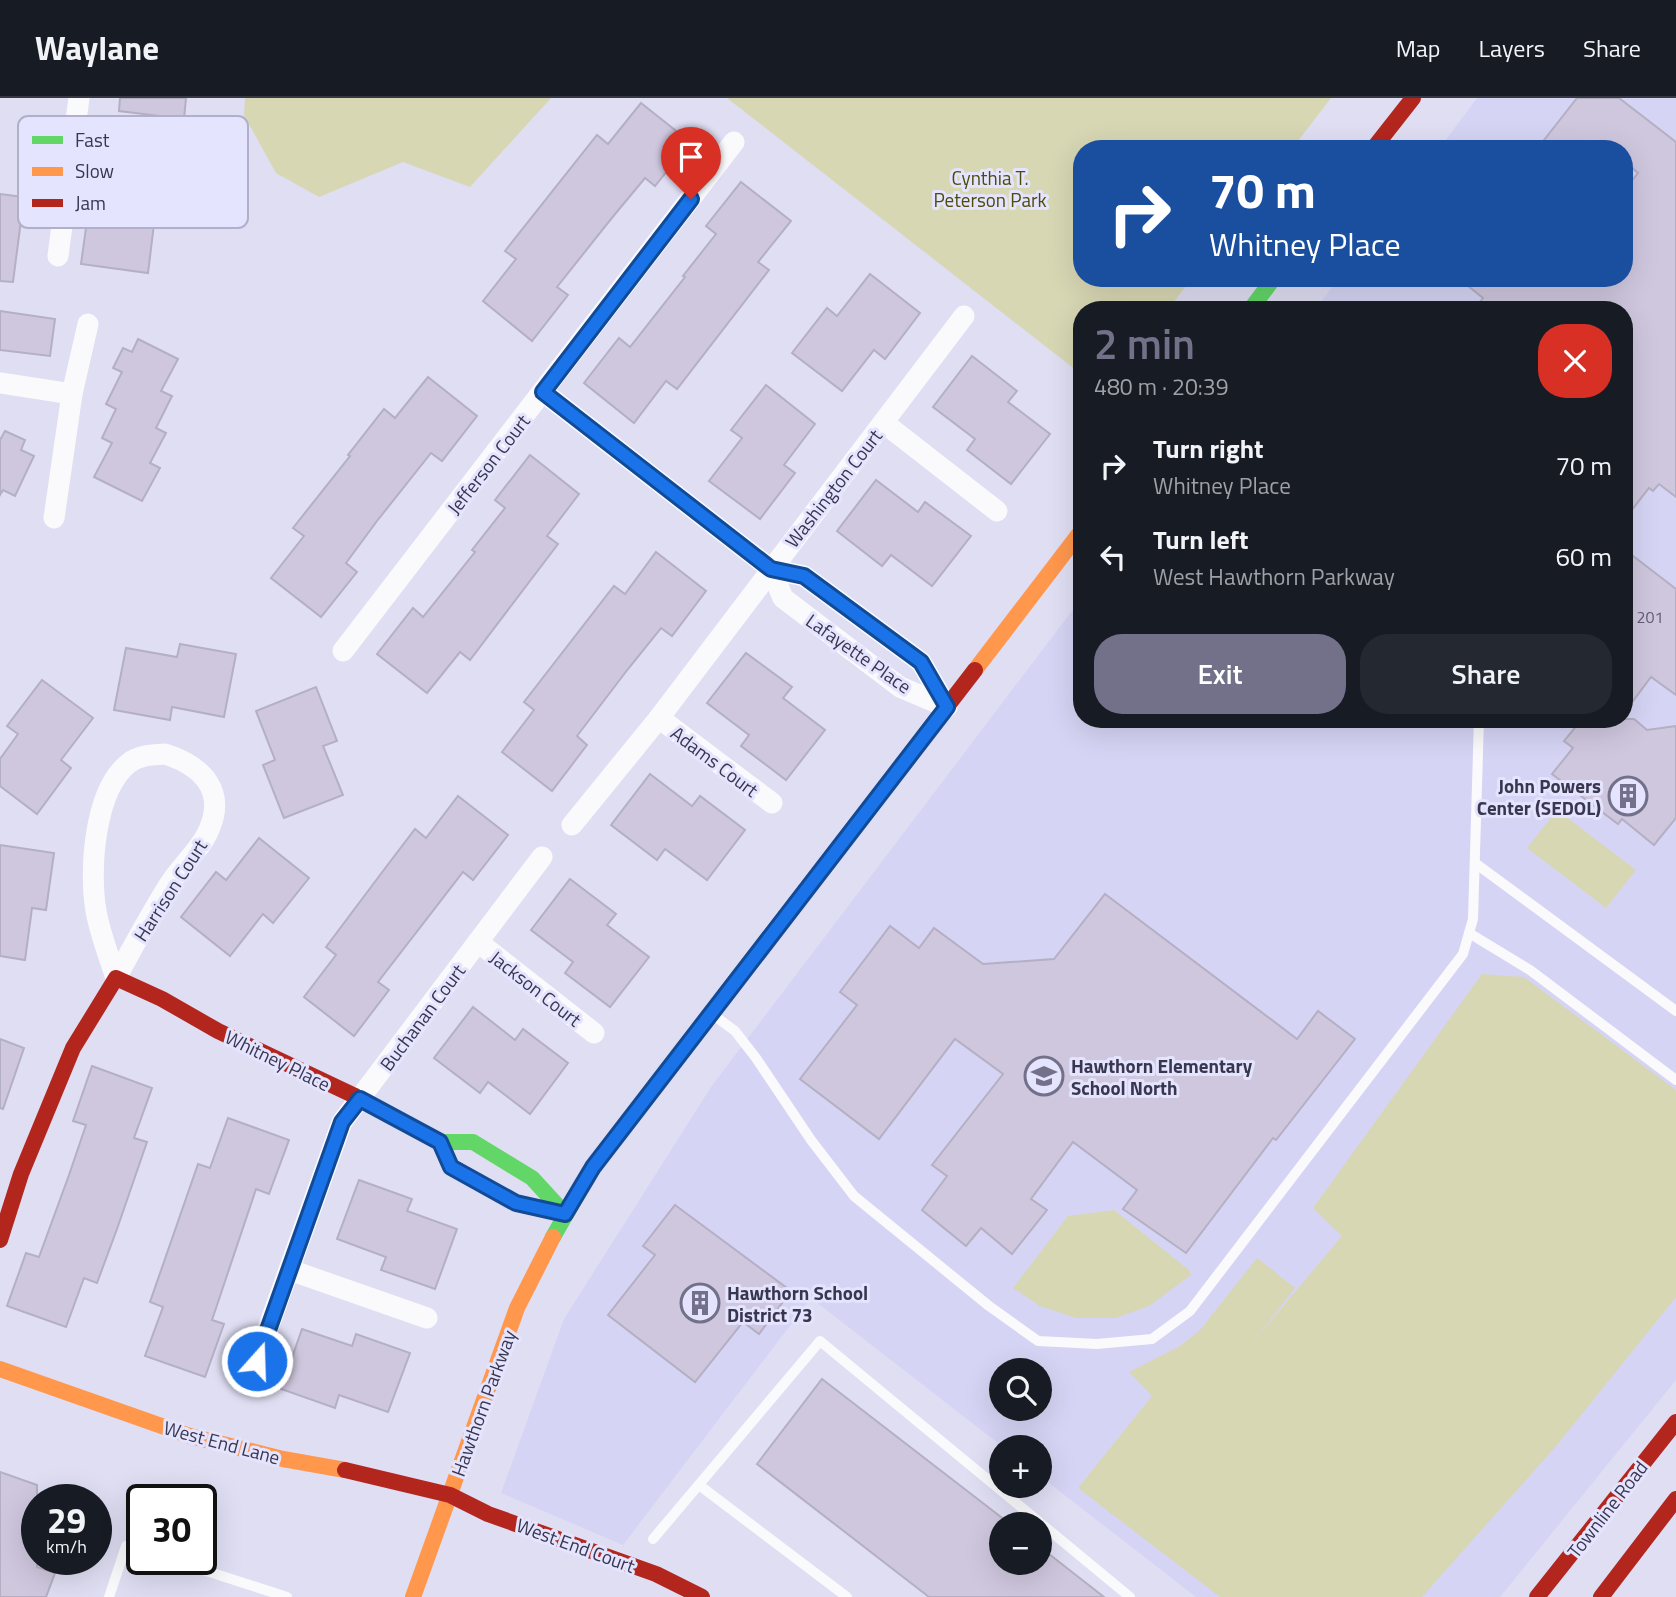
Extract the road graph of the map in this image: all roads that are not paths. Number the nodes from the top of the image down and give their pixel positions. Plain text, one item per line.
1 (79, 98) edge
2 (1413, 98) edge
3 (77, 116) edge
4 (1380, 140) edge
5 (734, 142) dead end
6 (62, 228) edge
7 (58, 256) dead end
8 (964, 316) dead end
9 (88, 324) dead end
10 (0, 383) edge
11 (543, 392) junction
12 (72, 394) junction
13 (884, 423) junction
14 (996, 511) dead end
15 (54, 518) dead end
16 (1073, 542) edge
17 (771, 569) junction
18 (344, 651) dead end
19 (947, 707) junction
20 (659, 718) junction
21 (1479, 728) edge
22 (772, 803) dead end
23 (572, 825) dead end
24 (542, 857) dead end
25 (1475, 863) junction
26 (1469, 933) junction
27 (478, 942) junction
28 (116, 978) junction
29 (1676, 1012) edge
30 (711, 1013) junction
31 (594, 1033) dead end
32 (1676, 1080) edge
33 (360, 1099) junction
34 (440, 1142) junction
35 (565, 1214) junction
36 (0, 1240) edge
37 (290, 1270) junction
38 (427, 1318) dead end
39 (0, 1369) edge
40 (248, 1384) dead end
41 (1676, 1422) edge
42 (699, 1485) junction
43 (450, 1495) junction
44 (1676, 1499) edge
45 (653, 1539) dead end
46 (126, 1546) edge
47 (217, 1574) edge
48 (109, 1597) edge
49 (287, 1597) edge
50 (413, 1597) edge
51 (702, 1597) edge
52 (847, 1597) edge
53 (1130, 1597) edge
54 (1537, 1597) edge
55 (1601, 1597) edge

1 - 3 street
2 - 4 street
5 - 11 street, Jefferson Court
6 - 7 street
8 - 13 street, Washington Court
9 - 12 street
10 - 12 street
11 - 17 street, Lafayette Place
11 - 18 street, Jefferson Court
12 - 15 street
13 - 14 street
13 - 17 street, Washington Court
16 - 19 street, Hawthorn Parkway
17 - 19 street, Lafayette Place
17 - 19 street, Lafayette Place
17 - 20 street, Washington Court
19 - 30 street, Hawthorn Parkway
20 - 22 street, Adams Court
20 - 23 street, Washington Court
21 - 25 lane
24 - 27 street, Buchanan Court
25 - 26 lane
25 - 29 lane
26 - 30 lane
26 - 32 lane
27 - 31 street, Jackson Court
27 - 33 street, Buchanan Court
28 - 28 street, Harrison Court
28 - 33 street, Whitney Place
28 - 36 street, Harrison Court
30 - 35 street, Hawthorn Parkway
33 - 34 street, Whitney Place
33 - 37 street, Buchanan Court
34 - 35 street, Whitney Place
34 - 35 street
35 - 43 street, Hawthorn Parkway
37 - 38 street
37 - 40 street, Buchanan Court
39 - 43 street, West End Lane
41 - 54 street, Townline Road
42 - 45 lane
42 - 52 lane
42 - 53 lane
43 - 50 street, Hawthorn Parkway
43 - 51 street, West End Court
44 - 55 street
46 - 48 lane
47 - 49 lane

